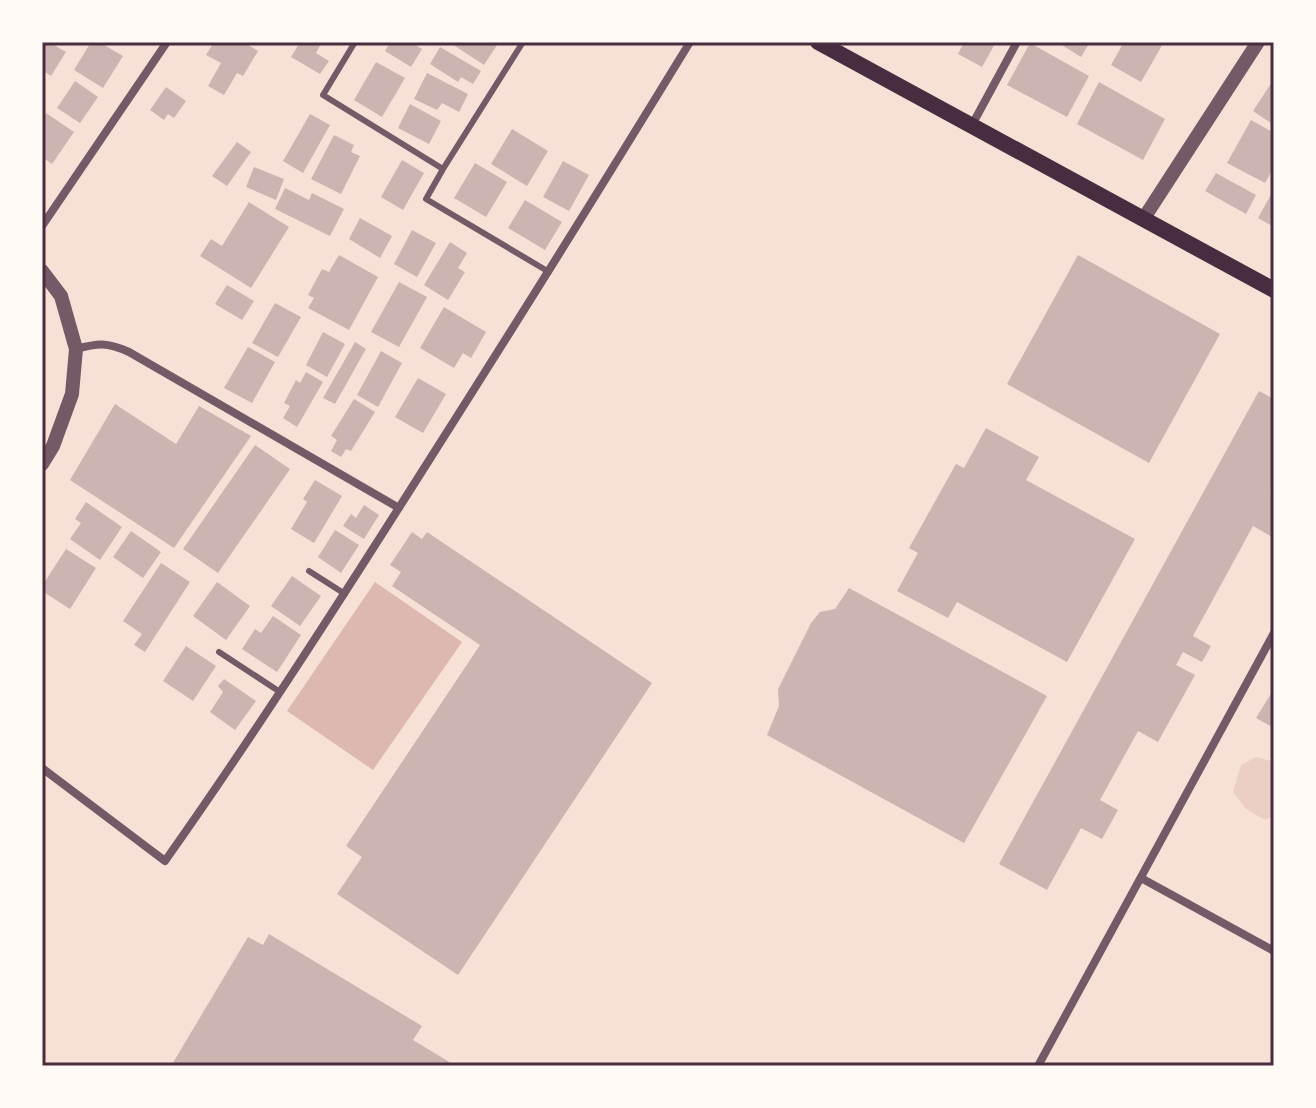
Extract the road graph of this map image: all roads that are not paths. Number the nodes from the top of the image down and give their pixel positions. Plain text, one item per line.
1 (167, 42) edge
2 (355, 42) edge
3 (523, 42) edge
4 (690, 42) edge
5 (818, 42) edge
6 (1017, 42) edge
7 (1258, 42) edge
8 (972, 125) junction
9 (443, 169) junction
10 (1144, 218) junction
11 (42, 226) edge
12 (42, 271) edge
13 (549, 272) junction
14 (1274, 290) edge
15 (76, 349) junction
16 (42, 464) edge
17 (399, 508) junction
18 (309, 571) dead end
19 (345, 594) junction
20 (1273, 636) edge
21 (219, 652) dead end
22 (280, 692) junction
23 (42, 768) edge
24 (1141, 878) junction
25 (1274, 951) edge
26 (1038, 1066) edge

1 - 11 street
2 - 9 lane
3 - 9 lane
4 - 13 street
5 - 8 main road
6 - 8 street
7 - 10 street
8 - 10 main road
9 - 13 lane
10 - 14 main road
12 - 15 street
13 - 17 street
15 - 16 street
15 - 17 street
17 - 19 street
18 - 19 lane
19 - 22 street
20 - 24 street
21 - 22 lane
22 - 23 street
24 - 25 street
24 - 26 street

